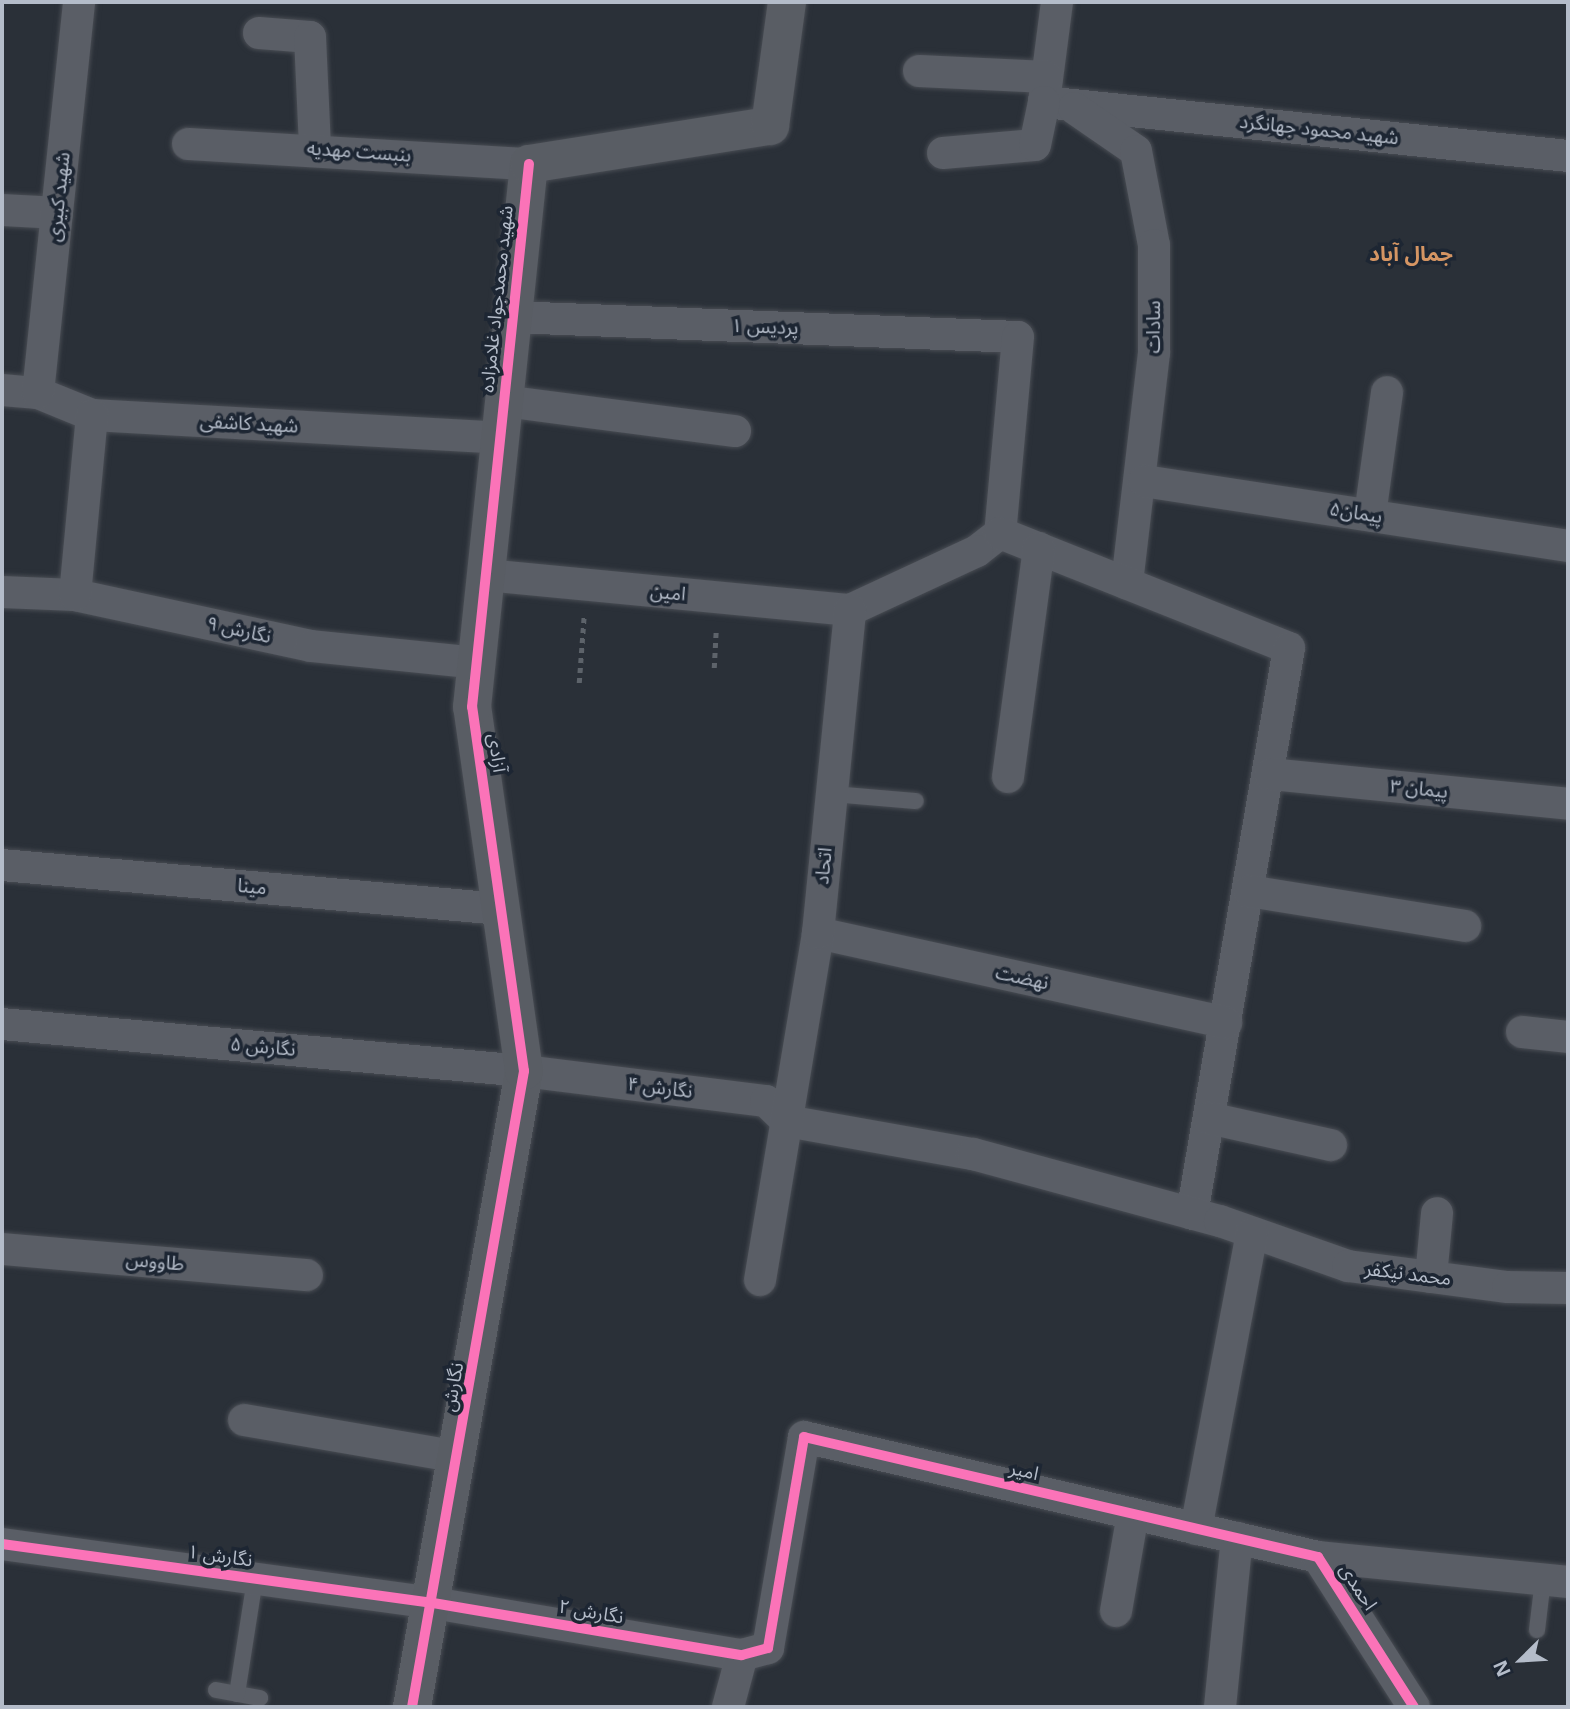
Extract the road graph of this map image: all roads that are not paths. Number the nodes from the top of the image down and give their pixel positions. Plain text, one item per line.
1 (79, 2) edge
2 (787, 2) edge
3 (1057, 2) edge
4 (259, 33) dead end
5 (919, 71) dead end
6 (1053, 95) junction
7 (188, 144) dead end
8 (314, 149) junction
9 (943, 153) dead end
10 (1568, 156) edge
11 (529, 164) junction
12 (2, 210) edge
13 (57, 213) junction
14 (512, 317) junction
15 (2, 390) edge
16 (1387, 392) dead end
17 (38, 393) junction
18 (504, 401) junction
19 (92, 415) junction
20 (735, 431) dead end
21 (500, 438) junction
22 (1144, 481) junction
23 (1370, 515) junction
24 (1000, 533) junction
25 (1568, 546) edge
26 (1039, 548) junction
27 (486, 576) junction
28 (1127, 583) junction
29 (2, 592) edge
30 (75, 595) junction
31 (850, 610) junction
32 (478, 663) junction
33 (1270, 774) junction
34 (1008, 777) dead end
35 (832, 794) junction
36 (916, 801) dead end
37 (1568, 804) edge
38 (2, 865) edge
39 (1249, 891) junction
40 (501, 909) junction
41 (1465, 926) dead end
42 (818, 933) junction
43 (1226, 1023) junction
44 (2, 1024) edge
45 (1522, 1032) dead end
46 (1568, 1037) edge
47 (524, 1071) junction
48 (1209, 1118) junction
49 (787, 1121) junction
50 (1331, 1145) dead end
51 (1192, 1213) junction
52 (1437, 1213) dead end
53 (1252, 1233) junction
54 (2, 1249) edge
55 (307, 1275) dead end
56 (1431, 1277) junction
57 (760, 1280) dead end
58 (1568, 1288) edge
59 (244, 1420) dead end
60 (459, 1457) junction
61 (1133, 1514) junction
62 (1196, 1529) junction
63 (1237, 1538) junction
64 (2, 1544) edge
65 (1318, 1557) junction
66 (255, 1578) junction
67 (1556, 1581) edge
68 (433, 1603) junction
69 (1116, 1611) dead end
70 (1537, 1630) dead end
71 (742, 1656) junction
72 (216, 1690) dead end
73 (237, 1694) junction
74 (260, 1698) dead end
75 (412, 1707) edge
76 (728, 1707) edge
77 (1220, 1707) edge
78 (1415, 1707) edge

1 - 13 street, شهید کبیری
2 - 11 street
3 - 6 street
4 - 8 street
5 - 6 street, شهید محمود جهانگرد
6 - 9 street
6 - 10 street, شهید محمود جهانگرد
6 - 22 street, سادات
7 - 8 street, بنبست مهدیه
8 - 11 street, بنبست مهدیه
11 - 14 street, شهید محمدجواد غلامزاده
12 - 13 street
13 - 17 street, شهید کبیری
14 - 18 street, شهید محمدجواد غلامزاده
14 - 24 street, پردیس ۱
15 - 17 street, شهید کاشفی
16 - 23 street
17 - 19 street, شهید کاشفی
18 - 20 street
18 - 21 street, شهید محمدجواد غلامزاده
19 - 21 street, شهید کاشفی
19 - 30 street
21 - 27 street, آزادی
22 - 23 street, پیمان۵
22 - 28 street, سادات
23 - 25 street, پیمان۵
24 - 26 street
24 - 31 street
26 - 28 street
26 - 34 street
27 - 31 street, امین
27 - 32 street, آزادی
28 - 33 street
29 - 30 street, نگارش ۹
30 - 32 street, نگارش ۹
31 - 35 street, اتحاد
32 - 40 street, آزادی
33 - 37 street, پیمان ۳
33 - 39 street
35 - 36 lane
35 - 42 street, اتحاد
38 - 40 street, مینا
39 - 41 street
39 - 43 street
40 - 47 street, آزادی
42 - 43 street, نهضت
42 - 49 street, اتحاد
43 - 48 street
44 - 47 street, نگارش ۵
45 - 46 street
47 - 49 street, نگارش ۴
47 - 60 street, نگارش
48 - 50 street
48 - 51 street
49 - 51 street, محمد نیکفر
49 - 57 street, اتحاد
51 - 53 street, محمد نیکفر
52 - 56 street
53 - 56 street, محمد نیکفر
53 - 62 street
54 - 55 street, طاووس
56 - 58 street, محمد نیکفر
59 - 60 street
60 - 68 street, نگارش
61 - 62 street, امیر
61 - 69 street
61 - 71 street, امیر
62 - 63 street, امیر
63 - 65 street, احمدی
63 - 77 street
64 - 66 street, نگارش ۱
65 - 67 street
65 - 78 street, احمدی
66 - 68 street, نگارش ۱
66 - 73 lane
67 - 70 lane
68 - 71 street, نگارش ۲
68 - 75 street, نگارش
71 - 76 street
72 - 73 lane
73 - 74 lane

